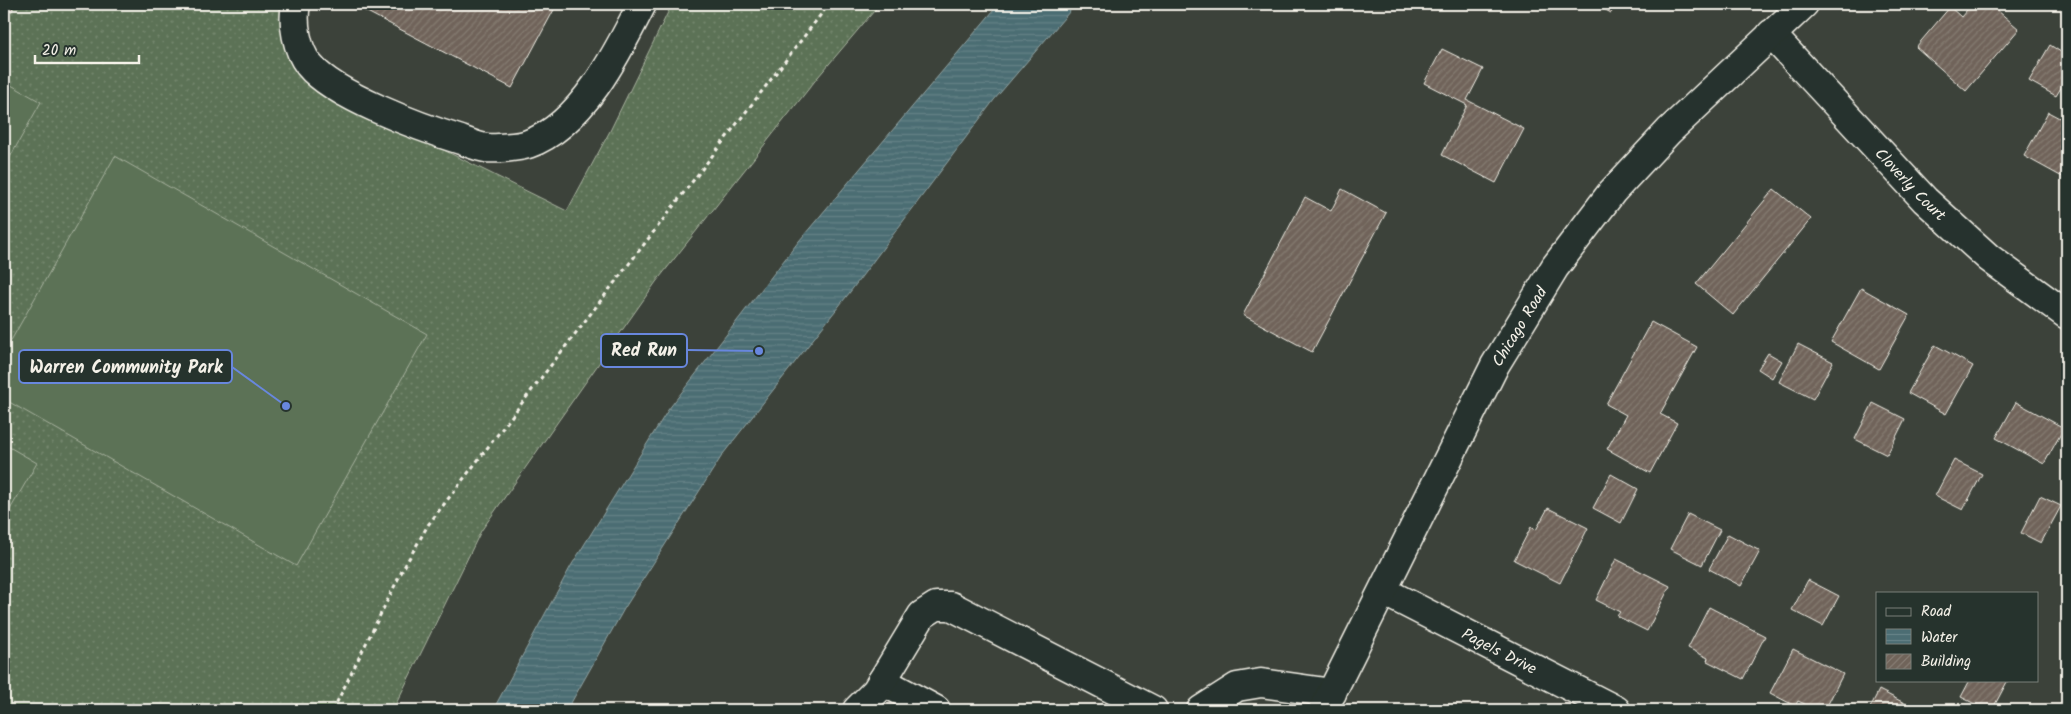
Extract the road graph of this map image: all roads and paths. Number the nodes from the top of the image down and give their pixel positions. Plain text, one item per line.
1 (296, 4) edge
2 (642, 4) edge
3 (829, 4) edge
4 (1804, 4) edge
5 (1771, 34) junction
6 (2067, 315) edge
7 (1383, 591) junction
8 (882, 681) junction
9 (1328, 702) edge
10 (1210, 707) edge
11 (333, 710) edge
12 (857, 710) edge
13 (936, 710) edge
14 (1153, 710) edge
15 (1616, 710) edge

1 - 2 street
3 - 11 path
4 - 5 street, Chicago Road
5 - 6 street, Cloverly Court
5 - 7 street, Chicago Road
7 - 9 street, Chicago Road
7 - 15 street, Pagels Drive
8 - 12 street
8 - 13 street
8 - 14 street
9 - 10 street

